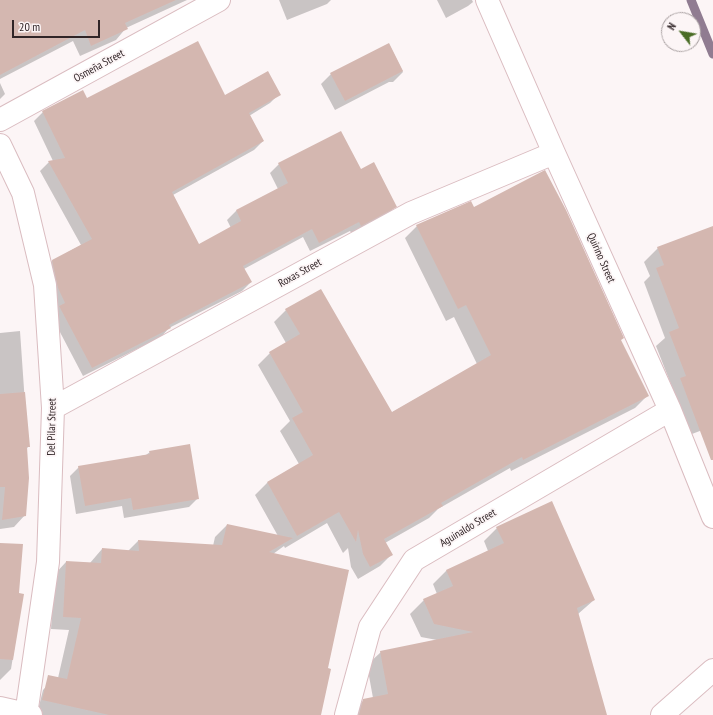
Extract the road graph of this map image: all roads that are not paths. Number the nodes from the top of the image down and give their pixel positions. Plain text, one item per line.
1 (219, 0) edge
2 (487, 0) edge
3 (0, 120) edge
4 (0, 145) edge
5 (554, 153) junction
6 (53, 408) junction
7 (670, 410) junction
8 (713, 517) edge
9 (713, 670) edge
10 (0, 708) edge
11 (28, 715) edge
12 (346, 715) edge
13 (662, 715) edge

1 - 3 street, Osmeña Street
2 - 5 street, Quirino Street
4 - 6 street, Del Pilar Street
5 - 6 street, Roxas Street
5 - 7 street, Quirino Street
6 - 11 street, Del Pilar Street
7 - 8 street, Quirino Street
7 - 12 street, Aguinaldo Street
9 - 13 street
10 - 11 street

